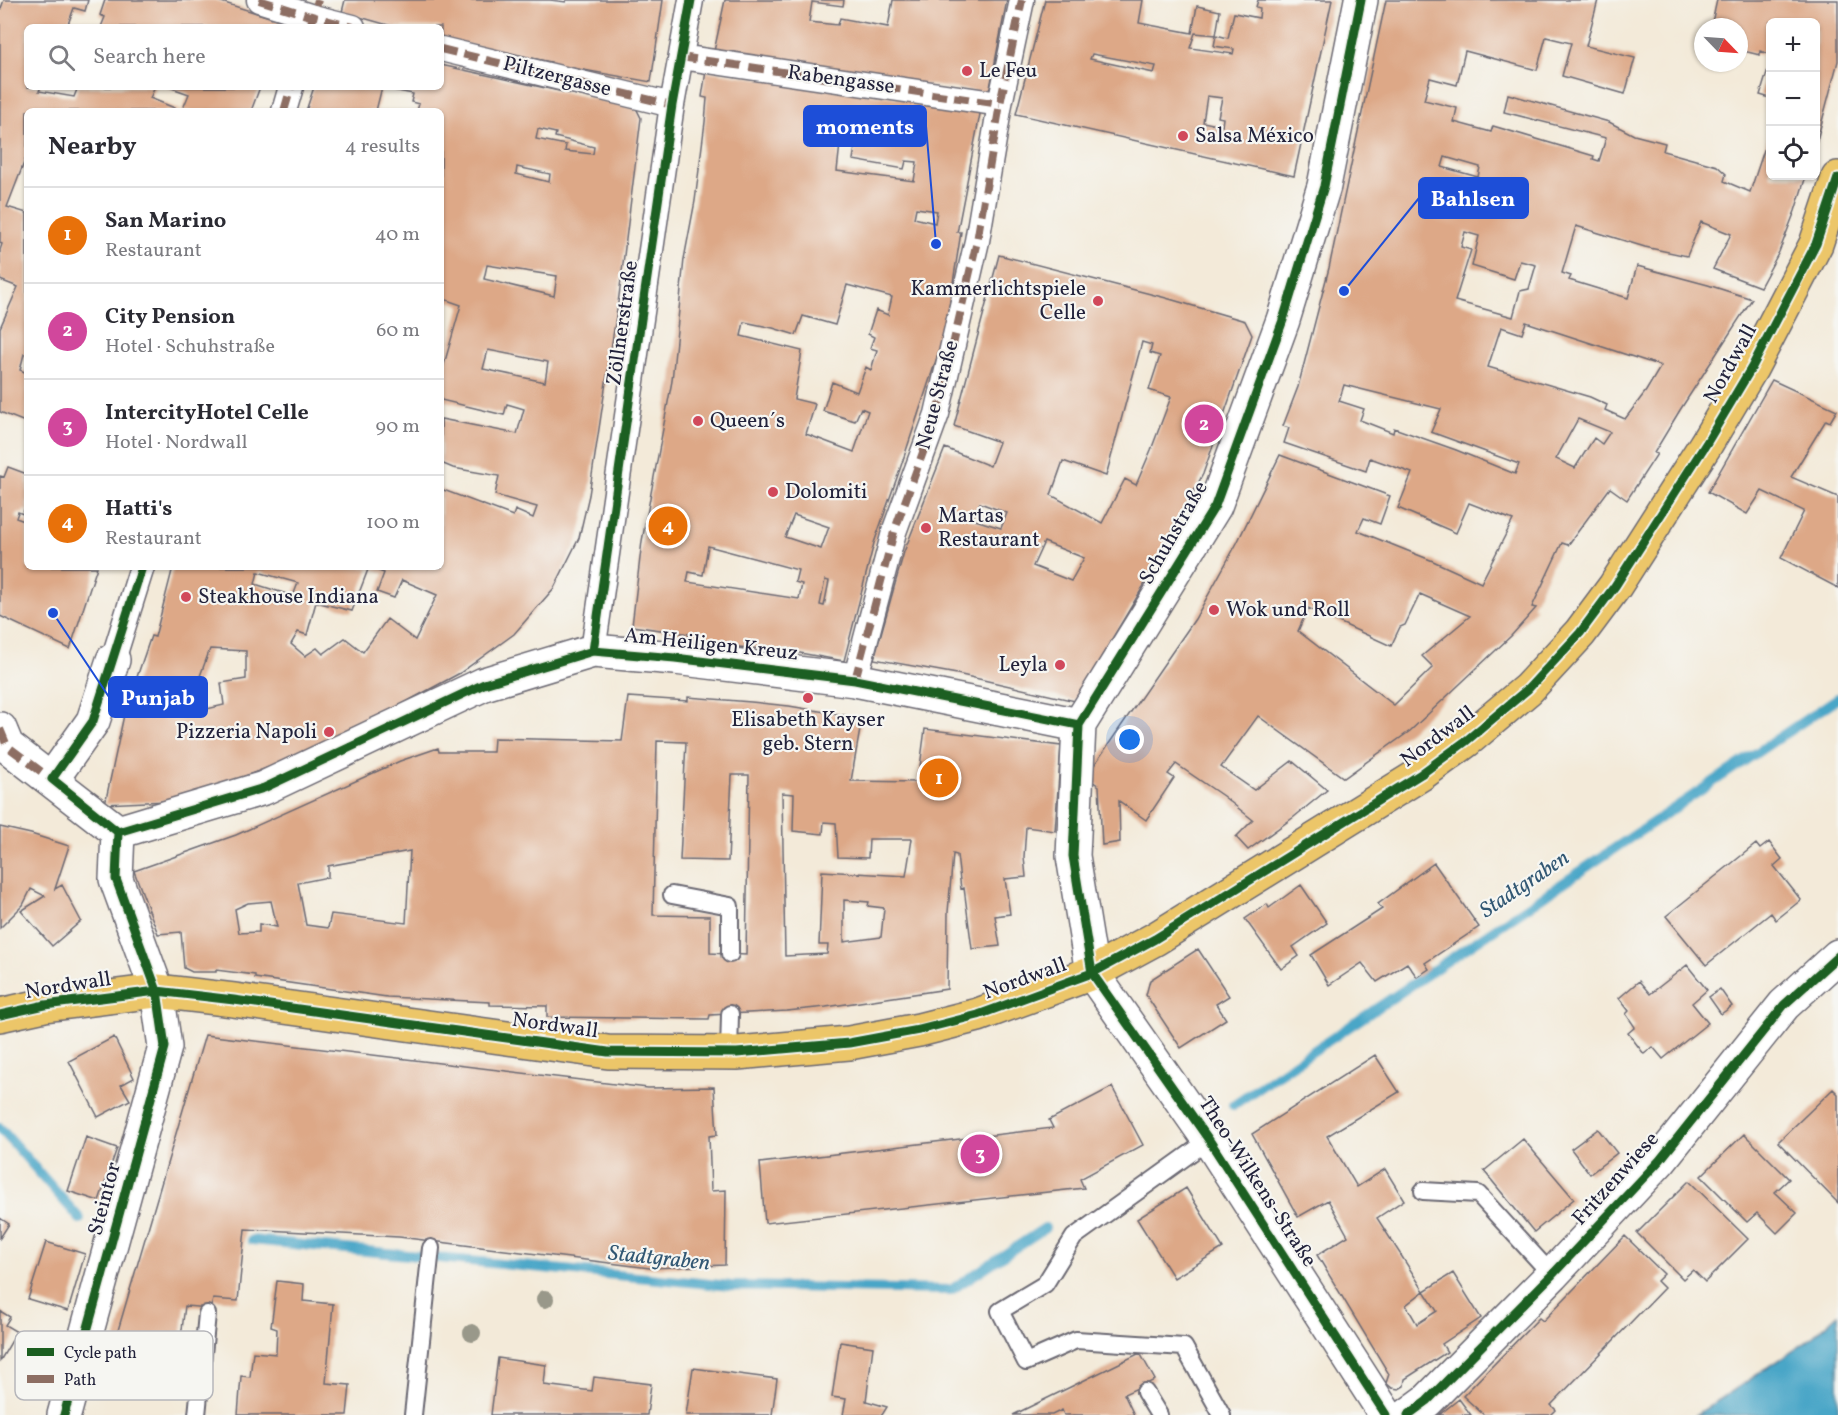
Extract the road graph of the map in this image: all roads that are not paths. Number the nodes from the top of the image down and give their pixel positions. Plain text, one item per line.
1 (259, 0) edge
2 (691, 0) edge
3 (1022, 0) edge
4 (1361, 0) edge
5 (314, 15) edge
6 (342, 24) edge
7 (444, 49) edge
8 (681, 57) junction
9 (290, 90) edge
10 (1000, 104) junction
11 (672, 105) junction
12 (285, 108) edge
13 (1838, 178) edge
14 (1827, 233) edge
15 (141, 570) edge
16 (593, 651) junction
17 (113, 660) joint
18 (855, 680) junction
19 (1079, 725) junction
20 (2, 742) edge
21 (52, 779) junction
22 (118, 832) junction
23 (672, 895) dead end
24 (730, 954) dead end
25 (1838, 956) edge
26 (1092, 973) junction
27 (157, 991) junction
28 (730, 1014) dead end
29 (0, 1016) edge
30 (729, 1053) junction
31 (1209, 1140) junction
32 (1423, 1191) dead end
33 (431, 1248) dead end
34 (1552, 1275) junction
35 (207, 1314) dead end
36 (87, 1331) edge
37 (205, 1331) edge
38 (1145, 1392) dead end
39 (68, 1400) edge
40 (198, 1400) edge
41 (64, 1415) edge
42 (197, 1415) edge
43 (413, 1415) edge
44 (1159, 1415) edge
45 (1222, 1415) edge
46 (1386, 1415) edge
47 (1408, 1415) edge

1 - 5 street
2 - 8 street, Zöllnerstraße
3 - 10 street, Neue Straße
4 - 19 street, Schuhstraße
5 - 6 street
7 - 11 street, Piltzergasse
8 - 10 street, Rabengasse
8 - 11 street, Zöllnerstraße
9 - 12 street
10 - 18 street, Neue Straße
11 - 16 street, Zöllnerstraße
13 - 14 main road, Nordwall
14 - 26 main road, Nordwall
15 - 17 street
16 - 18 street, Am Heiligen Kreuz
16 - 22 street, Am Heiligen Kreuz
17 - 21 street
18 - 19 street, Am Heiligen Kreuz
19 - 26 street, Schuhstraße
20 - 21 street
21 - 22 street
22 - 27 street, Steintor
23 - 24 lane
25 - 34 street, Fritzenwiese
26 - 30 main road, Nordwall
26 - 31 street, Theo-Wilkens-Straße
27 - 29 main road, Nordwall
27 - 30 main road, Nordwall
27 - 36 street, Steintor
28 - 30 lane
31 - 45 lane
31 - 46 street, Theo-Wilkens-Straße
32 - 34 lane
33 - 43 lane
34 - 47 street, Fritzenwiese
35 - 37 lane
38 - 44 lane
39 - 41 street, Steintor
40 - 42 lane

